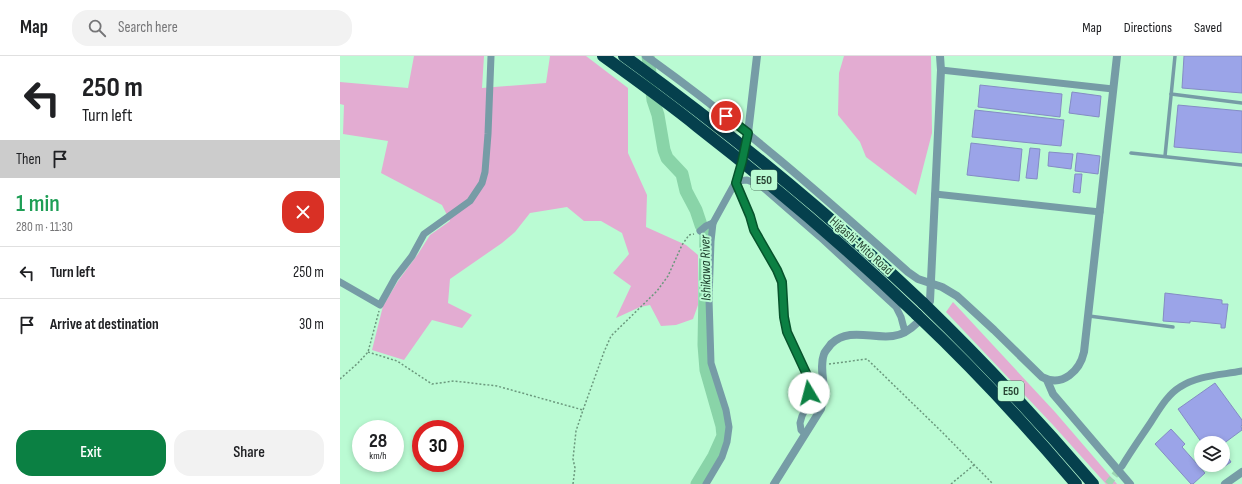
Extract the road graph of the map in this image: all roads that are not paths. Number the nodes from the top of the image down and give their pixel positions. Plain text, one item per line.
1 (491, 56) edge
2 (603, 56) edge
3 (624, 56) edge
4 (646, 56) edge
5 (758, 56) edge
6 (940, 56) edge
7 (1117, 56) edge
8 (1175, 56) edge
9 (940, 70) junction
10 (1113, 89) junction
11 (1171, 94) junction
12 (1242, 102) edge
13 (748, 133) junction
14 (1131, 153) dead end
15 (1165, 156) junction
16 (1242, 165) edge
17 (736, 182) junction
18 (935, 194) junction
19 (1100, 212) junction
20 (713, 223) junction
21 (703, 228) road end
22 (340, 282) edge
23 (932, 283) junction
24 (927, 302) junction
25 (1089, 316) junction
26 (917, 319) junction
27 (1172, 327) dead end
28 (904, 332) junction
29 (1242, 372) edge
30 (1047, 380) junction
31 (805, 434) junction
32 (1122, 466) tunnel mouth
33 (1242, 472) edge
34 (706, 484) edge
35 (774, 484) edge
36 (1076, 484) edge
37 (1093, 484) edge
38 (1130, 484) edge
39 (1225, 484) edge

1 - 22 street
2 - 26 highway, Higashi-Mito Road / E50, bridge
3 - 24 highway, Higashi-Mito Road / E50, bridge
4 - 13 street
5 - 13 street
6 - 9 street
7 - 10 street
8 - 11 lane
9 - 10 street
9 - 18 street
10 - 19 street
11 - 12 lane
11 - 15 lane
13 - 17 street
13 - 23 street
14 - 15 lane
15 - 16 lane
17 - 20 street
17 - 28 street
17 - 31 street
18 - 19 street
18 - 23 street
19 - 25 street
20 - 21 street
20 - 34 street
23 - 24 street
23 - 30 street
24 - 37 highway, Higashi-Mito Road / E50
25 - 27 lane
25 - 30 street
26 - 28 street
26 - 36 highway, Higashi-Mito Road / E50
28 - 31 street
29 - 32 street
30 - 38 street
31 - 35 street
33 - 39 street

